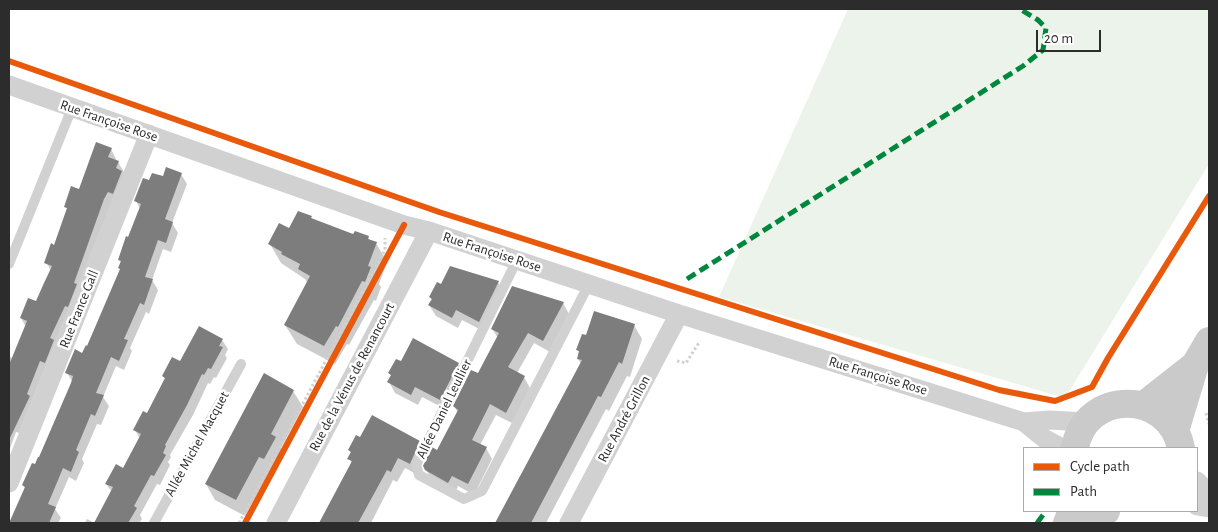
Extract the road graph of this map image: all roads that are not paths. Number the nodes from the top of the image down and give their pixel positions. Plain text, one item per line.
1 (9, 85) edge
2 (72, 108) junction
3 (148, 134) junction
4 (429, 231) junction
5 (517, 260) junction
6 (9, 264) edge
7 (589, 284) junction
8 (679, 314) junction
9 (1209, 342) edge
10 (241, 364) dead end
11 (1195, 365) junction
12 (1144, 405) junction
13 (1024, 422) junction
14 (1088, 422) junction
15 (1178, 440) edge
16 (1060, 447) edge
17 (1076, 447) edge
18 (1198, 482) edge
19 (9, 483) edge
20 (1209, 494) edge
21 (1105, 512) edge
22 (154, 523) edge
23 (276, 523) edge
24 (569, 523) edge
25 (1090, 523) edge

1 - 2 street, Rue Françoise Rose
2 - 3 street, Rue Françoise Rose
2 - 6 lane
3 - 4 street, Rue Françoise Rose
3 - 19 street, Rue France Gall
4 - 5 street, Rue Françoise Rose
4 - 23 street, Rue de la Vénus de Renancourt
5 - 7 street, Rue Françoise Rose
5 - 7 lane, Allée Daniel Leullier
7 - 8 street, Rue Françoise Rose
8 - 13 street, Rue Françoise Rose
8 - 24 street, Rue André Grillon
9 - 11 main road
10 - 22 lane, Allée Michel Macquet
11 - 12 main road
11 - 15 main road
12 - 14 main road
12 - 15 main road
13 - 14 street
13 - 16 street
14 - 17 main road
18 - 20 street
21 - 25 main road

